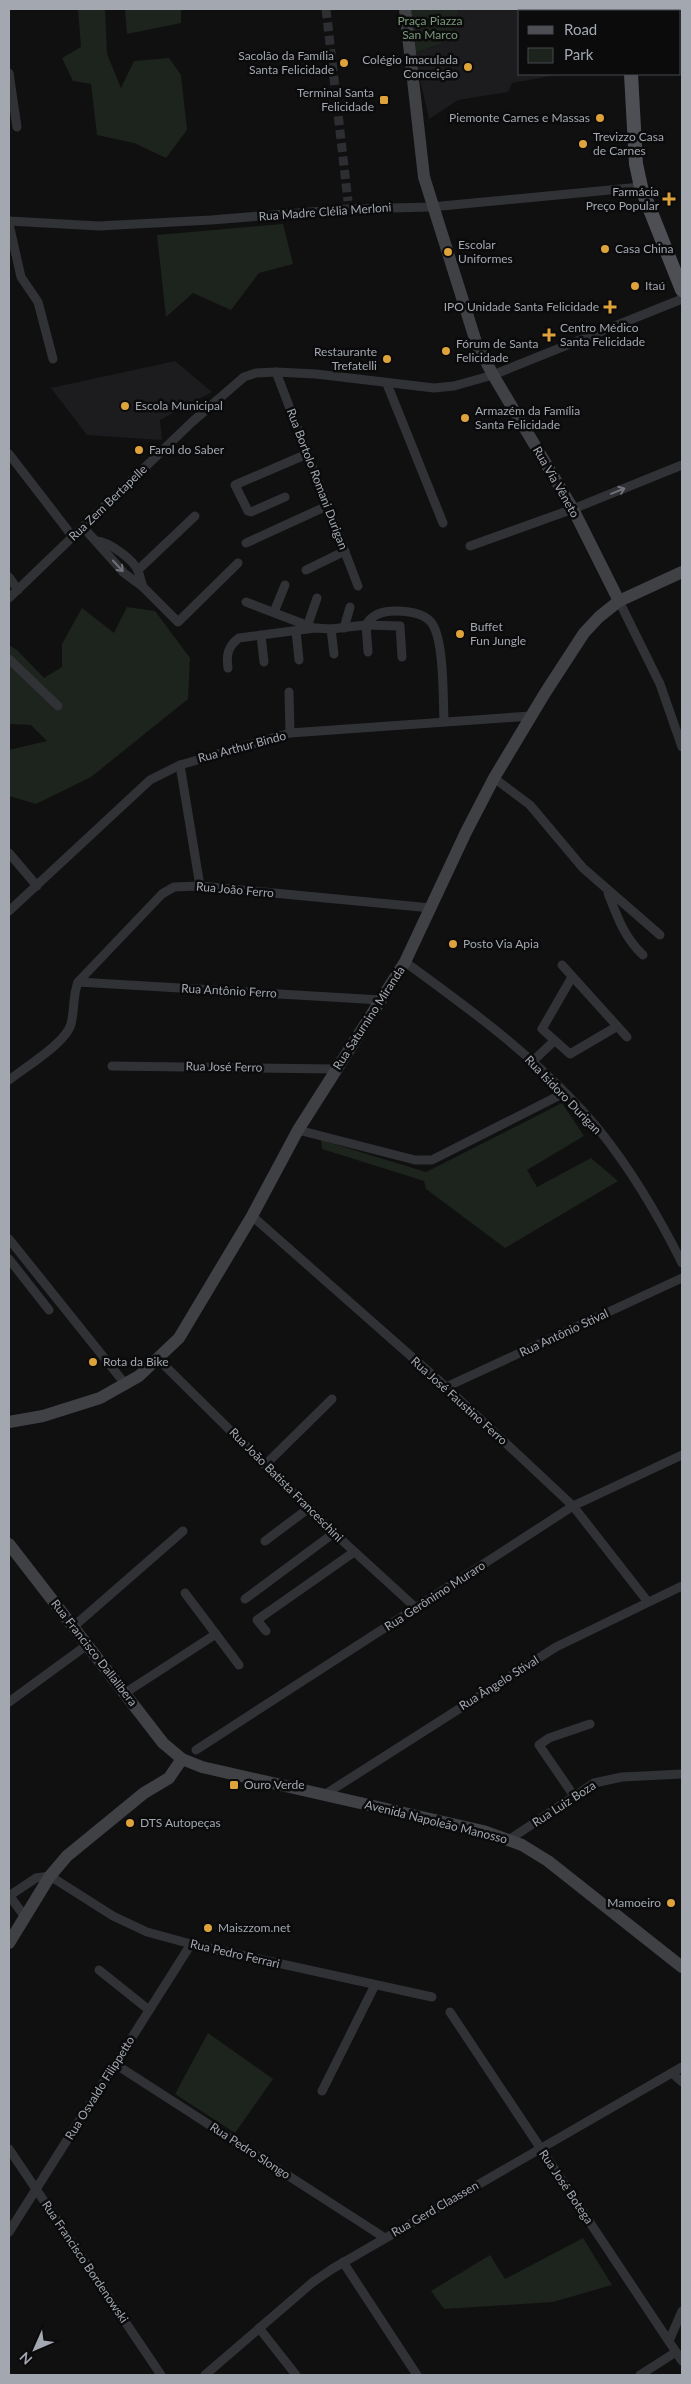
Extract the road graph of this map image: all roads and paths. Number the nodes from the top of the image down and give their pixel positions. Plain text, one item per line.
1 (405, 9) edge
2 (9, 73) edge
3 (632, 75) edge
4 (10, 89) edge
5 (17, 127) dead end
6 (641, 186) junction
7 (431, 207) junction
8 (9, 222) edge
9 (682, 290) edge
10 (682, 299) edge
11 (53, 359) dead end
12 (276, 372) junction
13 (493, 375) junction
14 (388, 384) junction
15 (9, 454) edge
16 (307, 454) junction
17 (682, 465) edge
18 (285, 496) dead end
19 (327, 506) junction
20 (573, 509) junction
21 (195, 516) dead end
22 (444, 523) dead end
23 (83, 527) junction
24 (72, 538) junction
25 (97, 541) junction
26 (246, 543) dead end
27 (470, 546) dead end
28 (345, 551) junction
29 (238, 563) dead end
30 (138, 570) junction
31 (306, 570) dead end
32 (682, 572) edge
33 (9, 577) edge
34 (285, 585) dead end
35 (358, 586) dead end
36 (143, 587) junction
37 (18, 590) junction
38 (9, 598) edge
39 (317, 598) dead end
40 (619, 601) junction
41 (246, 602) dead end
42 (350, 607) dead end
43 (274, 612) junction
44 (366, 625) junction
45 (311, 626) junction
46 (344, 628) junction
47 (331, 629) junction
48 (296, 631) junction
49 (261, 636) junction
50 (368, 652) dead end
51 (334, 654) dead end
52 (402, 657) dead end
53 (9, 659) edge
54 (299, 660) dead end
55 (264, 662) dead end
56 (228, 668) dead end
57 (289, 692) dead end
58 (58, 706) dead end
59 (532, 716) junction
60 (444, 721) junction
61 (290, 733) junction
62 (682, 747) edge
63 (180, 765) junction
64 (494, 778) junction
65 (9, 854) edge
66 (36, 886) junction
67 (200, 886) junction
68 (607, 890) junction
69 (431, 908) junction
70 (9, 911) edge
71 (660, 935) dead end
72 (643, 955) dead end
73 (405, 962) junction
74 (562, 965) dead end
75 (572, 977) junction
76 (78, 982) junction
77 (381, 1000) junction
78 (616, 1027) junction
79 (627, 1037) dead end
80 (554, 1041) junction
81 (532, 1062) junction
82 (112, 1066) dead end
83 (336, 1069) junction
84 (9, 1080) edge
85 (564, 1093) junction
86 (298, 1130) junction
87 (252, 1216) junction
88 (9, 1239) edge
89 (9, 1259) edge
90 (682, 1263) edge
91 (682, 1278) edge
92 (49, 1310) dead end
93 (159, 1360) junction
94 (126, 1384) junction
95 (446, 1387) junction
96 (332, 1399) dead end
97 (11, 1423) edge
98 (682, 1455) edge
99 (265, 1465) junction
100 (573, 1506) junction
101 (308, 1508) junction
102 (183, 1531) dead end
103 (334, 1533) junction
104 (265, 1541) dead end
105 (9, 1544) edge
106 (354, 1552) junction
107 (682, 1586) edge
108 (185, 1592) dead end
109 (245, 1599) dead end
110 (648, 1602) junction
111 (416, 1608) junction
112 (73, 1627) junction
113 (266, 1632) dead end
114 (216, 1634) junction
115 (87, 1645) junction
116 (239, 1665) dead end
117 (125, 1693) junction
118 (9, 1702) edge
119 (590, 1724) dead end
120 (196, 1750) dead end
121 (182, 1759) junction
122 (682, 1774) edge
123 (324, 1795) junction
124 (574, 1796) junction
125 (510, 1839) junction
126 (50, 1876) junction
127 (9, 1896) edge
128 (25, 1917) junction
129 (9, 1943) edge
130 (191, 1944) junction
131 (682, 1967) edge
132 (99, 1970) dead end
133 (375, 1985) junction
134 (432, 1997) dead end
135 (149, 2010) junction
136 (450, 2012) dead end
137 (115, 2064) junction
138 (682, 2067) edge
139 (672, 2073) junction
140 (682, 2082) edge
141 (322, 2091) dead end
142 (540, 2149) junction
143 (9, 2150) edge
144 (36, 2189) junction
145 (9, 2232) edge
146 (385, 2238) junction
147 (343, 2262) junction
148 (682, 2311) edge
149 (260, 2328) junction
150 (668, 2341) junction
151 (676, 2352) junction
152 (682, 2361) edge
153 (162, 2375) edge
154 (205, 2375) edge
155 (296, 2375) edge
156 (417, 2375) edge
157 (640, 2375) edge

1 - 7 main road, Rua Via Vêneto
2 - 4 street
3 - 6 main road
4 - 5 street
6 - 7 street, Rua Madre Clélia Merloni
6 - 9 main road
7 - 8 street, Rua Madre Clélia Merloni
7 - 13 main road, Rua Via Vêneto
8 - 11 street
10 - 13 street, Rua Zem Bertapelle
12 - 14 street, Rua Zem Bertapelle
12 - 16 street, Rua Bortolo Romani Durigan
12 - 23 street, Rua Zem Bertapelle
13 - 14 street, Rua Zem Bertapelle
13 - 20 main road, Rua Via Vêneto
14 - 22 street
15 - 24 street
16 - 18 street
16 - 19 street, Rua Bortolo Romani Durigan
20 -> 17 street
19 - 26 street
19 - 28 street, Rua Bortolo Romani Durigan
20 - 27 street
20 - 40 main road, Rua Via Vêneto
21 - 30 street
23 - 24 street, Rua Zem Bertapelle
23 - 25 street
24 - 37 street, Rua Zem Bertapelle
25 - 30 street
25 -> 36 street
28 - 31 street
28 - 35 street, Rua Bortolo Romani Durigan
29 - 36 street
30 - 36 street
32 - 40 main road, Rua Saturnino Miranda
33 - 37 street
34 - 43 street
37 - 38 street, Rua Zem Bertapelle
39 - 45 street
40 - 59 main road, Rua Saturnino Miranda
40 - 62 street, Rua Via Vêneto
41 - 43 street
42 - 46 street
43 - 45 street
44 - 46 street
44 - 50 street
44 - 52 street
44 - 60 street
45 - 47 street
45 - 48 street
46 - 47 street
47 - 51 street
48 - 49 street
48 - 54 street
49 - 55 street
49 - 56 street
53 - 58 street
57 - 61 street
59 - 60 street, Rua Arthur Bindo
59 - 64 main road, Rua Saturnino Miranda
60 - 61 street, Rua Arthur Bindo
61 - 63 street, Rua Arthur Bindo
63 - 66 street, Rua Arthur Bindo
63 - 67 street
64 - 68 street
64 - 69 main road, Rua Saturnino Miranda
65 - 66 street
66 - 70 street, Rua Arthur Bindo
67 - 69 street, Rua João Ferro
67 - 76 street, Rua João Ferro
68 - 71 street
68 - 72 street
69 - 73 main road, Rua Saturnino Miranda
73 - 77 main road, Rua Saturnino Miranda
73 - 81 street, Rua Isidoro Durigan
74 - 75 street
75 - 78 street
75 - 80 street
76 - 77 street, Rua Antônio Ferro
76 - 84 street
77 - 83 main road, Rua Saturnino Miranda
78 - 79 street
78 - 80 street
80 - 81 street
81 - 85 street, Rua Isidoro Durigan
82 - 83 street, Rua José Ferro
83 - 86 main road, Rua Saturnino Miranda
85 - 86 street
85 - 90 street, Rua Isidoro Durigan
86 - 87 main road, Rua Saturnino Miranda
87 - 93 main road, Rua Saturnino Miranda
87 - 95 street, Rua José Faustino Ferro
88 - 94 street
89 - 92 street
91 - 95 street, Rua Antônio Stival
93 - 94 main road, Rua Saturnino Miranda
93 - 99 street, Rua João Batista Franceschini
94 - 97 main road, Rua Saturnino Miranda
95 - 100 street, Rua José Faustino Ferro
96 - 99 street
98 - 100 street, Rua Gerônimo Muraro
99 - 101 street, Rua João Batista Franceschini
100 - 110 street, Rua José Faustino Ferro
100 - 111 street, Rua Gerônimo Muraro
101 - 103 street, Rua João Batista Franceschini
101 - 104 street
102 - 112 street
103 - 106 street, Rua João Batista Franceschini
103 - 109 street
105 - 112 main road, Rua Francisco Dallalibera
106 - 111 street, Rua João Batista Franceschini
106 - 113 street
107 - 110 street, Rua Ângelo Stival
108 - 114 street
110 - 123 street, Rua Ângelo Stival
111 - 120 street, Rua Gerônimo Muraro
112 - 115 main road, Rua Francisco Dallalibera
114 - 116 street
114 - 117 street
115 - 117 main road, Rua Francisco Dallalibera
115 - 118 street
117 - 121 main road, Rua Francisco Dallalibera
119 - 124 street
121 - 123 main road, Avenida Napoleão Manosso
121 - 126 main road
122 - 124 street, Rua Luiz Boza
123 - 125 main road, Avenida Napoleão Manosso
124 - 125 street, Rua Luiz Boza
125 - 131 main road, Avenida Napoleão Manosso
126 - 127 street
126 - 128 main road
126 - 130 street, Rua Pedro Ferrari
127 - 128 street
128 - 129 main road
130 - 133 street, Rua Pedro Ferrari
130 - 135 street, Rua Osvaldo Filippetto
132 - 135 street
133 - 134 street, Rua Pedro Ferrari
133 - 141 street
135 - 137 street, Rua Osvaldo Filippetto
136 - 142 street, Rua José Botega
137 - 144 street, Rua Osvaldo Filippetto
137 - 146 street, Rua Pedro Slongo
138 - 139 street, Rua Gerd Claassen
139 - 140 street
139 - 142 street, Rua Gerd Claassen
142 - 146 street, Rua Gerd Claassen
142 - 150 street, Rua José Botega
143 - 144 street, Rua Francisco Bordenowski
144 - 145 street, Rua Osvaldo Filippetto
144 - 153 street, Rua Francisco Bordenowski
146 - 147 street, Rua Gerd Claassen
147 - 149 street, Rua Gerd Claassen
147 - 156 street
148 - 150 street
149 - 154 street, Rua Gerd Claassen
149 - 155 street
150 - 151 street, Rua José Botega
151 - 152 street, Rua José Botega
151 - 157 street

